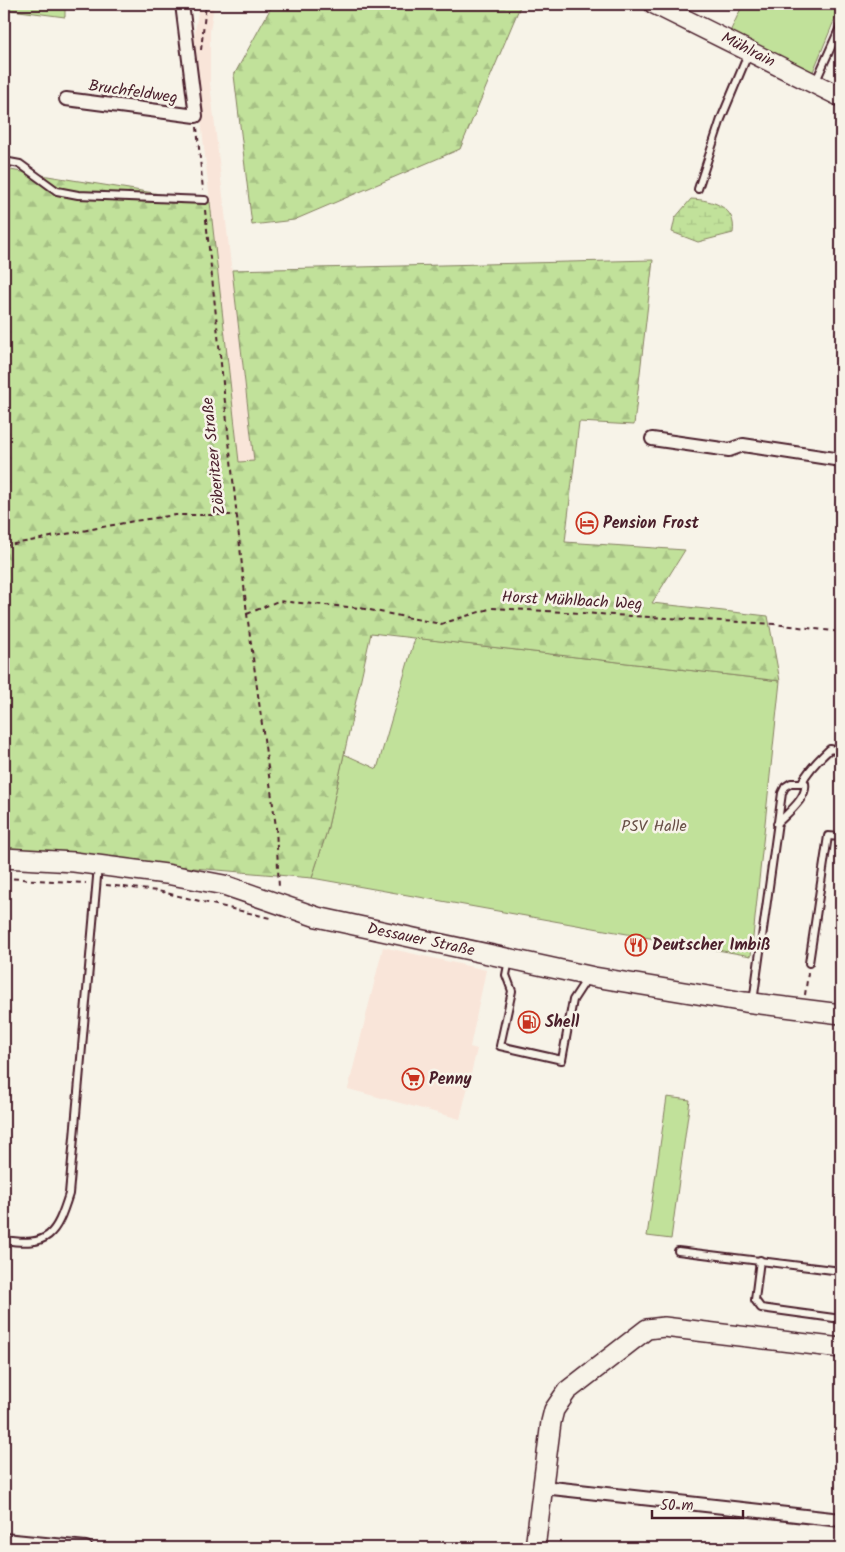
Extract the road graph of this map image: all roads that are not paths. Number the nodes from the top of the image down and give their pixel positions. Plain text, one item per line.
1 (182, 4) edge
2 (654, 4) edge
3 (841, 25) edge
4 (749, 51) junction
5 (815, 84) junction
6 (841, 97) edge
7 (66, 98) dead end
8 (4, 161) edge
9 (698, 189) dead end
10 (204, 200) road end
11 (652, 439) dead end
12 (841, 460) edge
13 (841, 751) edge
14 (802, 782) junction
15 (777, 824) junction
16 (841, 837) edge
17 (4, 858) edge
18 (98, 865) junction
19 (510, 959) junction
20 (809, 963) road end
21 (589, 976) junction
22 (753, 1003) junction
23 (841, 1014) edge
24 (4, 1240) edge
25 (678, 1250) dead end
26 (760, 1260) junction
27 (841, 1271) edge
28 (841, 1319) edge
29 (841, 1348) edge
30 (543, 1487) junction
31 (841, 1520) edge
32 (4, 1540) edge
33 (86, 1548) edge
34 (535, 1548) edge

1 - 7 street, Bruchfeldweg
2 - 4 main road, Mühlrain
3 - 5 lane
4 - 5 main road, Mühlrain
4 - 9 lane
5 - 6 main road, Mühlrain
8 - 10 lane
11 - 12 street
13 - 14 lane
14 - 15 lane
14 - 15 lane
15 - 22 lane
16 - 20 lane
17 - 18 main road, Dessauer Straße
18 - 19 main road, Dessauer Straße
18 - 24 lane
19 - 21 main road, Dessauer Straße
19 - 21 lane
21 - 22 main road, Dessauer Straße
22 - 23 main road, Dessauer Straße
25 - 26 lane
26 - 27 lane
26 - 28 lane
29 - 30 main road
30 - 31 street
30 - 34 main road
32 - 33 street

